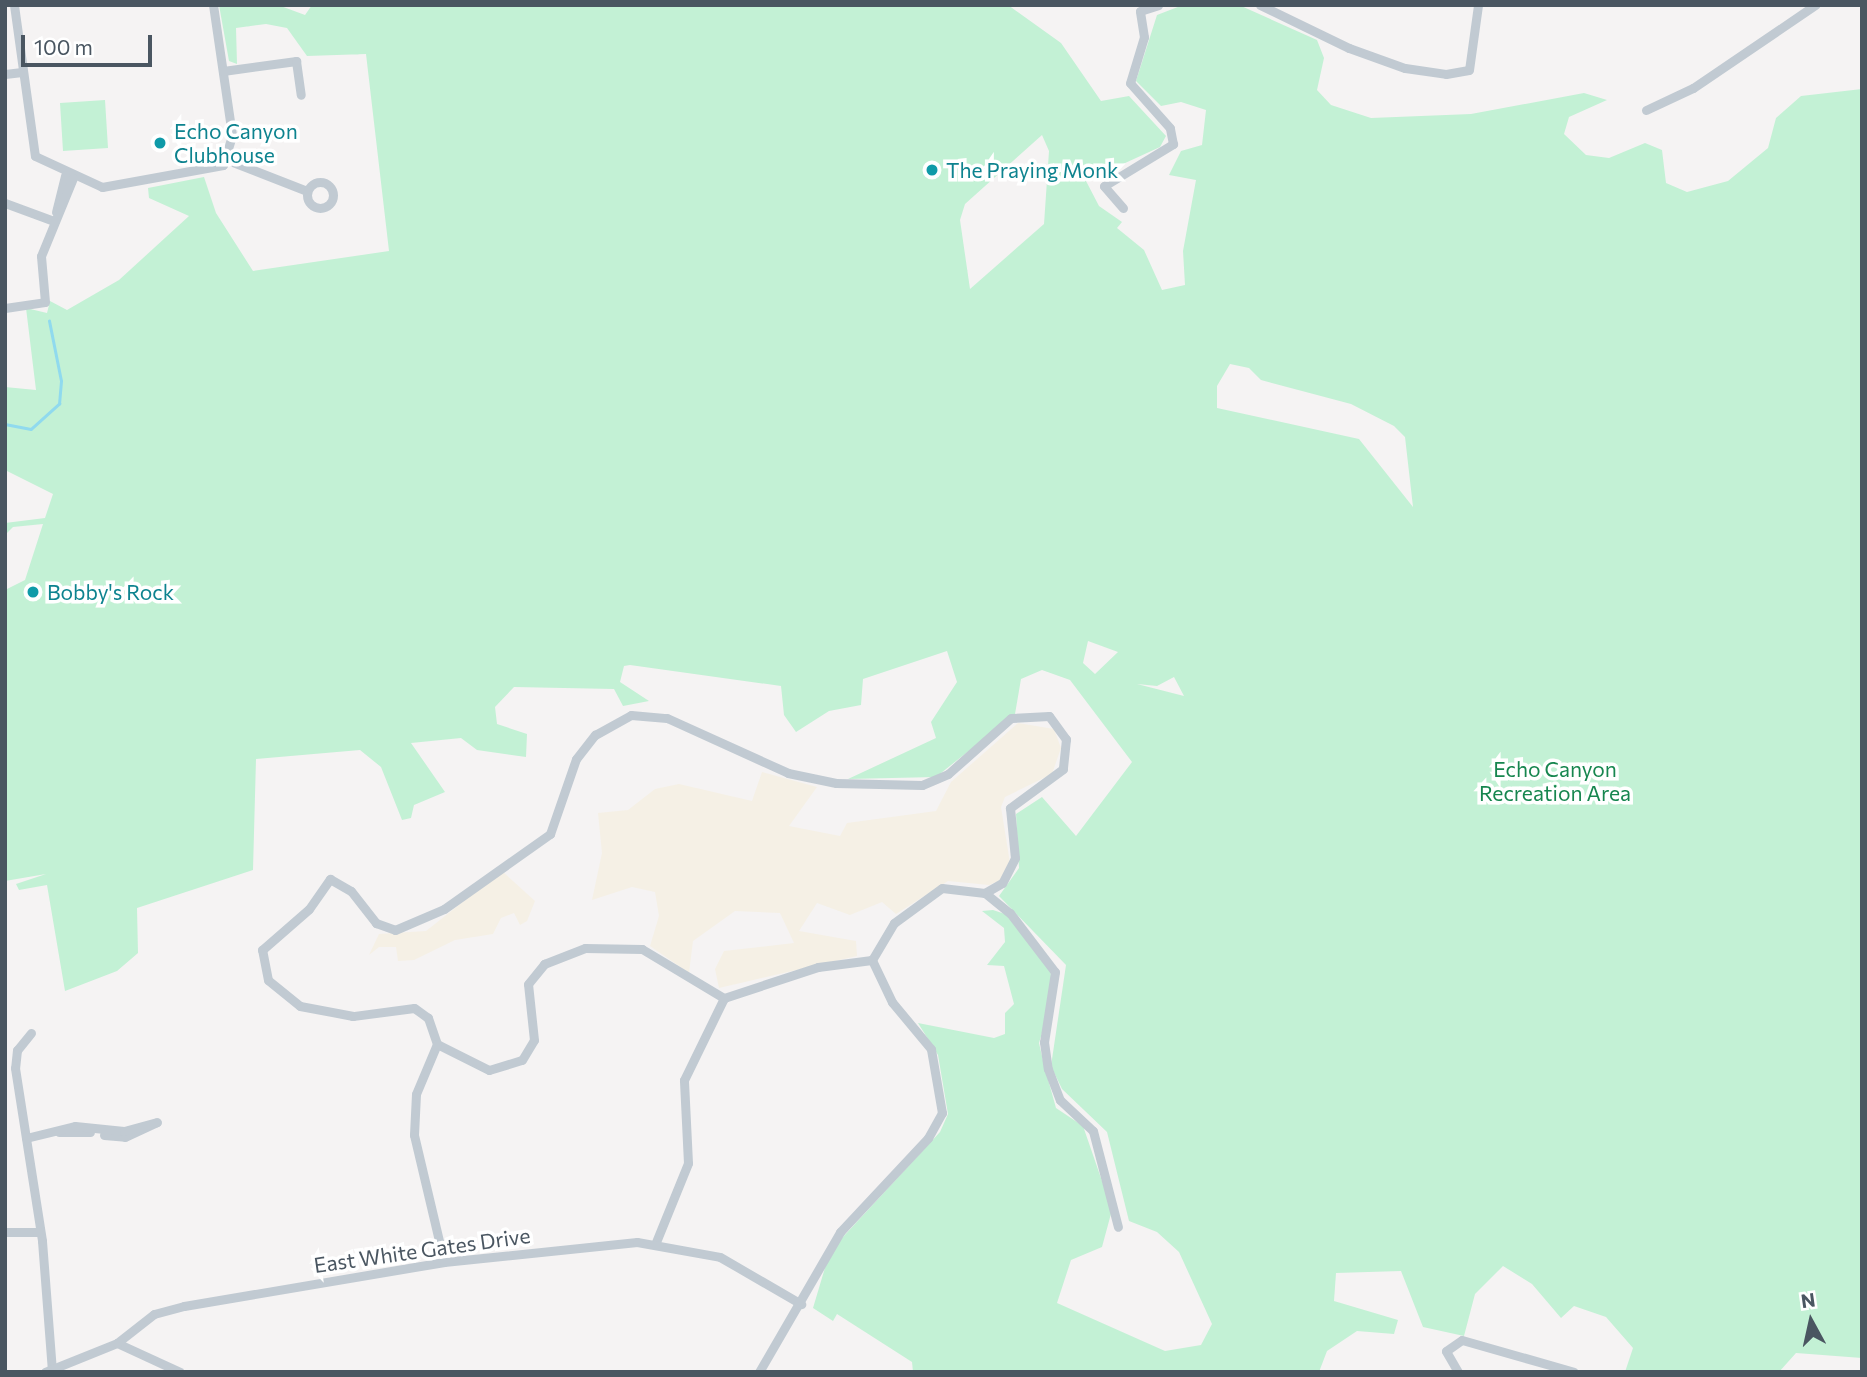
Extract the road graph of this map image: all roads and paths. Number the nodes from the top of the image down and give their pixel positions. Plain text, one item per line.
1 (14, 5) edge
2 (213, 5) edge
3 (1158, 5) edge
4 (1260, 5) edge
5 (1478, 5) edge
6 (1815, 5) edge
7 (1136, 8) edge
8 (223, 71) junction
9 (22, 72) junction
10 (5, 74) edge
11 (301, 95) dead end
12 (1646, 110) dead end
13 (225, 159) junction
14 (69, 176) junction
15 (307, 191) dead end
16 (5, 203) edge
17 (1124, 208) dead end
18 (55, 216) junction
19 (5, 308) edge
20 (985, 893) junction
21 (872, 960) junction
22 (724, 998) junction
23 (31, 1033) dead end
24 (437, 1044) junction
25 (58, 1132) junction
26 (26, 1138) junction
27 (1118, 1227) dead end
28 (5, 1232) edge
29 (38, 1232) junction
30 (656, 1242) junction
31 (444, 1262) junction
32 (801, 1304) junction
33 (117, 1343) junction
34 (50, 1371) edge
35 (180, 1372) edge
36 (759, 1372) edge
37 (1458, 1372) edge
38 (1574, 1372) edge

1 - 9 street
2 - 8 street
3 - 7 street
4 - 5 street
6 - 12 street
7 - 17 street
8 - 11 street
8 - 13 street
9 - 10 street
9 - 14 street
13 - 14 street
13 - 15 street
14 - 18 street
16 - 18 street
18 - 19 street
20 - 21 street
20 - 24 street
20 - 27 street
21 - 22 street
21 - 32 street
22 - 24 street
22 - 30 street
23 - 26 street
24 - 31 street
25 - 25 street
25 - 26 street
26 - 29 street
28 - 29 street
29 - 34 street
30 - 31 street, East White Gates Drive
30 - 32 street, East White Gates Drive
31 - 33 street, East White Gates Drive
32 - 36 street
33 - 34 street, East White Gates Drive
33 - 35 street
37 - 38 street

